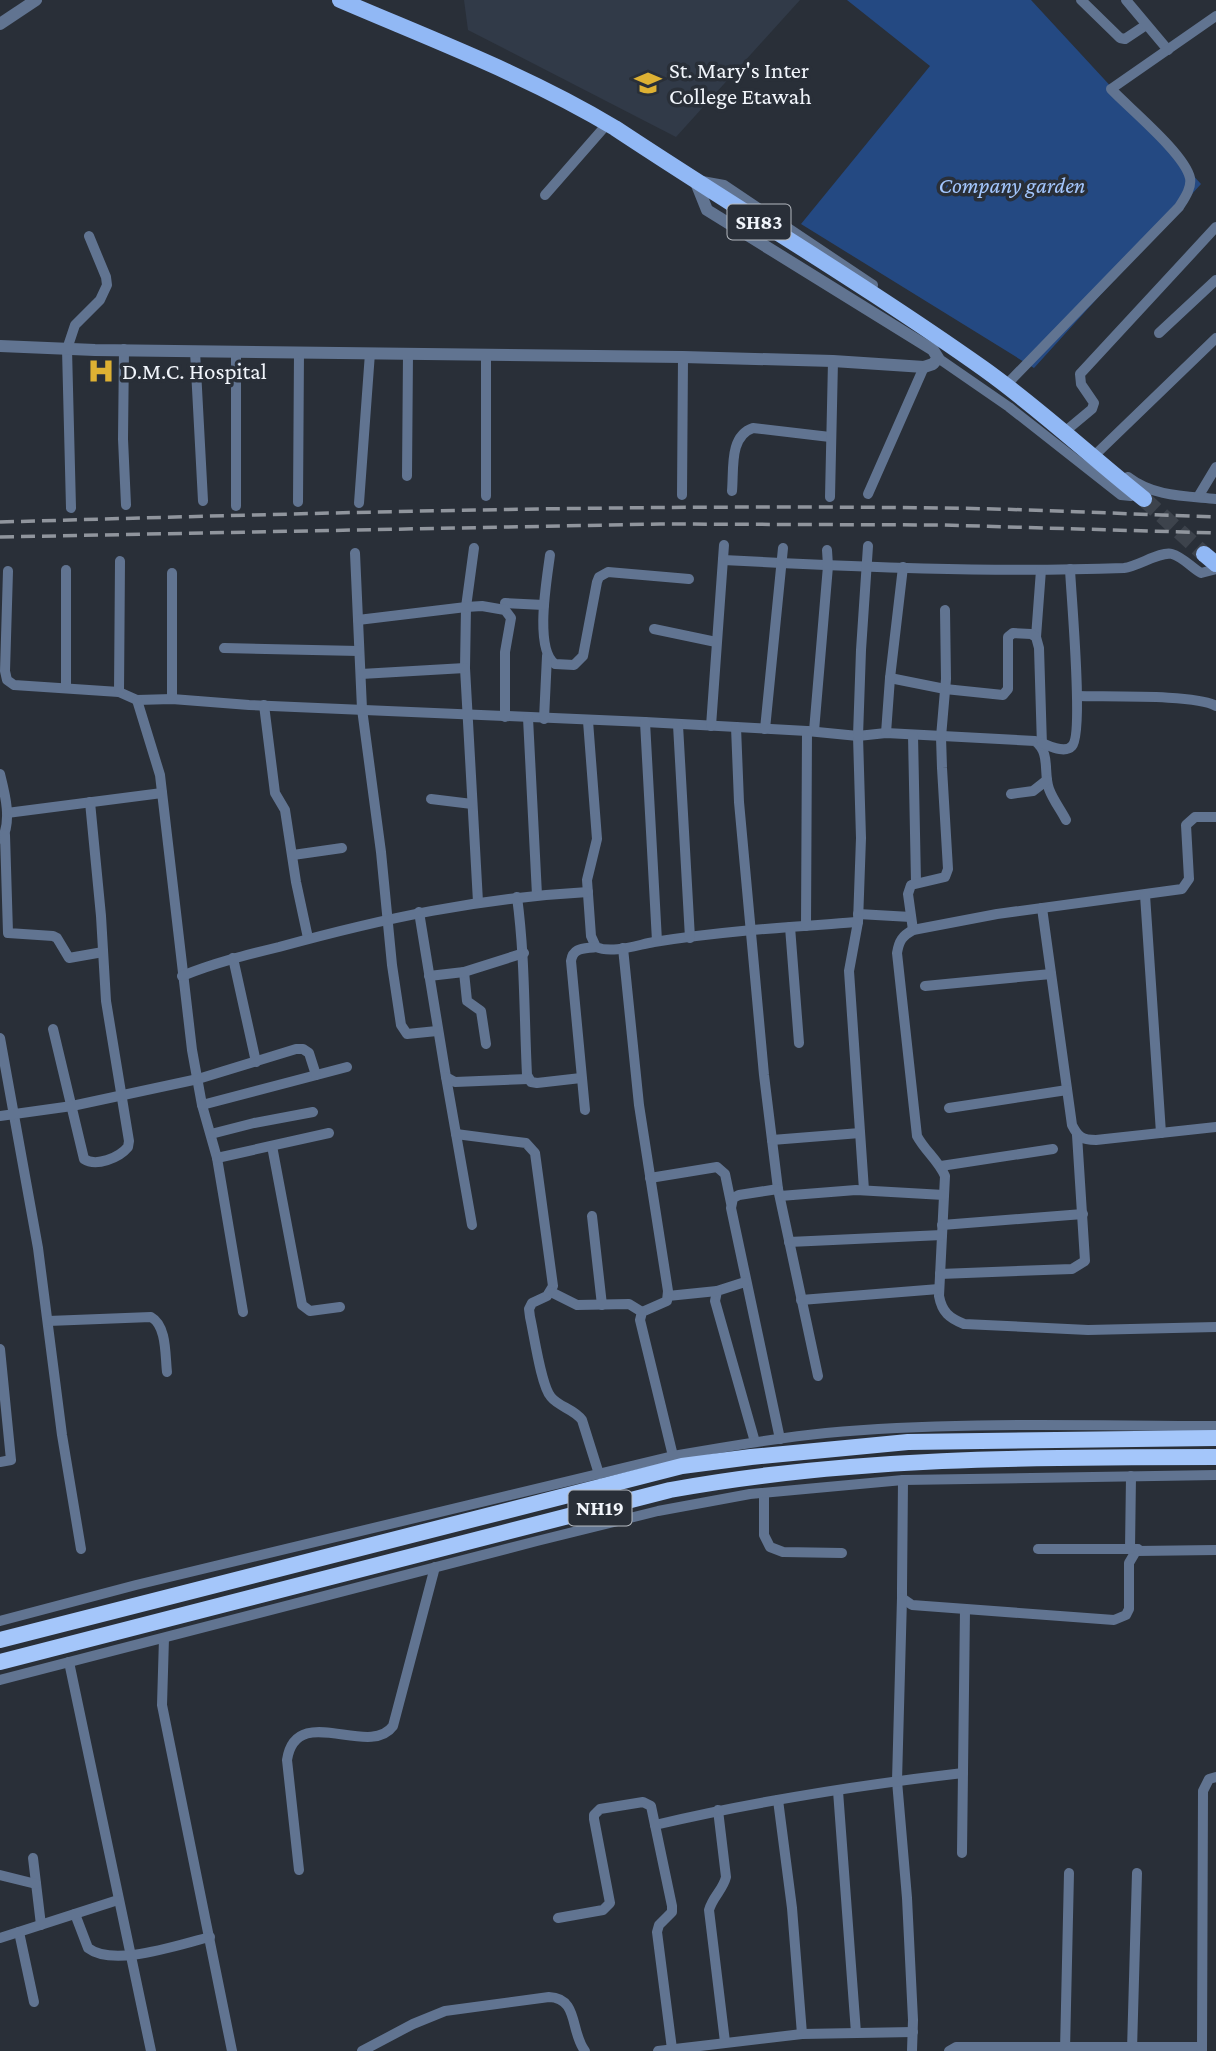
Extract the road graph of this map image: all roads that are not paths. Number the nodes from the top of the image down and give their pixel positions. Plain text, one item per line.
1 (36, 0) edge
2 (340, 0) edge
3 (1081, 0) edge
4 (1126, 0) edge
5 (1216, 16) edge
6 (0, 24) edge
7 (1146, 25) junction
8 (1168, 50) junction
9 (608, 123) junction
10 (695, 180) junction
11 (545, 195) dead end
12 (1216, 227) edge
13 (89, 236) dead end
14 (1216, 280) edge
15 (1159, 333) dead end
16 (1216, 338) edge
17 (0, 346) edge
18 (66, 349) junction
19 (124, 349) junction
20 (195, 351) junction
21 (236, 351) junction
22 (299, 352) junction
23 (370, 353) junction
24 (408, 354) junction
25 (486, 355) junction
26 (683, 357) junction
27 (938, 358) junction
28 (833, 361) junction
29 (924, 367) junction
30 (1010, 381) junction
31 (1068, 429) junction
32 (830, 437) junction
33 (1097, 453) junction
34 (1216, 467) edge
35 (407, 476) dead end
36 (732, 491) dead end
37 (868, 494) dead end
38 (682, 495) dead end
39 (486, 496) dead end
40 (1141, 496) joint
41 (830, 497) dead end
42 (1198, 497) junction
43 (1216, 499) edge
44 (203, 500) dead end
45 (298, 502) dead end
46 (359, 503) dead end
47 (126, 505) dead end
48 (236, 506) dead end
49 (71, 508) dead end
50 (724, 545) dead end
51 (868, 546) dead end
52 (474, 548) dead end
53 (783, 548) dead end
54 (827, 550) dead end
55 (355, 553) dead end
56 (550, 555) dead end
57 (723, 560) junction
58 (120, 561) dead end
59 (782, 563) junction
60 (1212, 563) edge
61 (828, 566) junction
62 (903, 567) junction
63 (868, 568) junction
64 (1070, 569) junction
65 (66, 570) dead end
66 (1041, 570) junction
67 (8, 571) dead end
68 (172, 573) dead end
69 (689, 579) dead end
70 (505, 603) dead end
71 (544, 605) junction
72 (466, 607) junction
73 (945, 610) dead end
74 (358, 620) junction
75 (654, 629) dead end
76 (1036, 637) junction
77 (716, 642) junction
78 (224, 648) dead end
79 (359, 651) junction
80 (547, 656) junction
81 (466, 668) junction
82 (361, 674) junction
83 (890, 678) junction
84 (4, 680) edge
85 (66, 687) junction
86 (945, 690) junction
87 (119, 692) junction
88 (1077, 696) junction
89 (172, 699) junction
90 (137, 700) junction
91 (1215, 703) edge
92 (264, 705) junction
93 (362, 709) junction
94 (468, 715) junction
95 (505, 717) junction
96 (528, 718) junction
97 (544, 719) junction
98 (588, 721) junction
99 (645, 722) junction
100 (678, 725) junction
101 (711, 726) junction
102 (736, 727) junction
103 (765, 729) junction
104 (810, 731) junction
105 (886, 733) junction
106 (913, 735) junction
107 (858, 736) junction
108 (941, 737) junction
109 (1042, 745) junction
110 (0, 774) edge
111 (1047, 780) junction
112 (162, 793) junction
113 (1011, 794) dead end
114 (431, 799) dead end
115 (90, 803) junction
116 (472, 804) junction
117 (7, 813) junction
118 (1216, 817) edge
119 (1066, 820) dead end
120 (2, 839) edge
121 (342, 848) dead end
122 (293, 855) junction
123 (916, 882) junction
124 (588, 892) junction
125 (537, 895) junction
126 (1145, 895) junction
127 (517, 897) junction
128 (478, 902) junction
129 (1042, 908) junction
130 (419, 912) junction
131 (911, 917) junction
132 (858, 918) junction
133 (388, 919) junction
134 (806, 926) junction
135 (790, 927) junction
136 (913, 930) junction
137 (3, 931) edge
138 (752, 931) junction
139 (308, 938) junction
140 (690, 938) junction
141 (657, 941) junction
142 (596, 947) junction
143 (623, 948) junction
144 (103, 952) junction
145 (524, 953) junction
146 (233, 958) junction
147 (464, 972) junction
148 (1051, 974) junction
149 (182, 976) junction
150 (429, 976) junction
151 (925, 986) dead end
152 (53, 1029) dead end
153 (438, 1031) junction
154 (0, 1038) edge
155 (799, 1043) dead end
156 (486, 1044) dead end
157 (256, 1062) junction
158 (346, 1068) dead end
159 (316, 1075) junction
160 (446, 1077) junction
161 (581, 1078) junction
162 (198, 1079) junction
163 (528, 1079) junction
164 (4, 1086) edge
165 (1067, 1090) junction
166 (120, 1096) junction
167 (72, 1105) junction
168 (202, 1105) junction
169 (949, 1108) dead end
170 (585, 1110) dead end
171 (313, 1112) dead end
172 (14, 1115) junction
173 (0, 1116) edge
174 (1216, 1127) edge
175 (328, 1133) dead end
176 (456, 1133) junction
177 (860, 1133) junction
178 (1161, 1133) junction
179 (211, 1134) junction
180 (1077, 1135) junction
181 (772, 1140) junction
182 (272, 1146) junction
183 (1053, 1149) dead end
184 (217, 1158) junction
185 (941, 1166) junction
186 (650, 1178) junction
187 (864, 1190) junction
188 (779, 1192) junction
189 (944, 1195) junction
190 (731, 1203) junction
191 (1083, 1214) junction
192 (592, 1216) dead end
193 (472, 1225) dead end
194 (942, 1230) junction
195 (789, 1242) junction
196 (940, 1274) junction
197 (745, 1282) junction
198 (939, 1289) junction
199 (717, 1291) junction
200 (551, 1292) junction
201 (668, 1296) junction
202 (801, 1300) junction
203 (602, 1304) junction
204 (340, 1307) dead end
205 (243, 1312) dead end
206 (642, 1312) junction
207 (48, 1321) junction
208 (1216, 1327) edge
209 (0, 1349) edge
210 (167, 1372) dead end
211 (818, 1376) dead end
212 (1216, 1426) edge
213 (1216, 1438) edge
214 (780, 1439) junction
215 (755, 1442) junction
216 (673, 1456) junction
217 (1216, 1457) edge
218 (0, 1462) edge
219 (599, 1474) junction
220 (1216, 1475) edge
221 (1131, 1476) junction
222 (903, 1480) junction
223 (764, 1493) junction
224 (81, 1549) dead end
225 (1038, 1549) dead end
226 (1130, 1549) junction
227 (1142, 1549) junction
228 (1216, 1550) edge
229 (842, 1553) dead end
230 (435, 1567) junction
231 (902, 1598) junction
232 (965, 1609) junction
233 (0, 1621) edge
234 (164, 1637) junction
235 (0, 1640) edge
236 (0, 1662) edge
237 (69, 1662) junction
238 (0, 1680) edge
239 (963, 1773) junction
240 (1216, 1777) edge
241 (897, 1781) junction
242 (838, 1791) junction
243 (778, 1800) junction
244 (718, 1810) junction
245 (656, 1825) junction
246 (962, 1853) dead end
247 (33, 1858) dead end
248 (299, 1870) dead end
249 (1069, 1873) dead end
250 (1137, 1873) dead end
251 (0, 1875) edge
252 (36, 1884) junction
253 (118, 1900) junction
254 (75, 1914) junction
255 (558, 1918) dead end
256 (41, 1925) junction
257 (19, 1932) junction
258 (210, 1937) junction
259 (0, 1938) edge
260 (130, 1956) junction
261 (34, 2002) dead end
262 (913, 2032) junction
263 (856, 2033) junction
264 (802, 2034) junction
265 (725, 2042) junction
266 (707, 2048) edge
267 (672, 2049) junction
268 (1065, 2049) edge
269 (1133, 2049) edge
270 (1202, 2049) edge
271 (151, 2051) edge
272 (232, 2051) edge
273 (362, 2051) edge
274 (585, 2051) edge
275 (658, 2051) edge
276 (912, 2051) edge
277 (949, 2051) edge

1 - 6 street
2 - 9 main road, SH83
3 - 7 street
4 - 7 street
5 - 8 street
7 - 8 street
8 - 30 street
9 - 10 main road, SH83
9 - 11 street
10 - 27 street
10 - 30 street
10 - 40 main road, SH83
12 - 31 street
13 - 18 street
14 - 15 street
16 - 33 street
17 - 18 street
18 - 19 street
18 - 49 street
19 - 20 street
19 - 47 street
20 - 21 street
20 - 44 street
21 - 22 street
21 - 48 street
22 - 23 street
22 - 45 street
23 - 24 street
23 - 46 street
24 - 25 street
24 - 35 street
25 - 26 street
25 - 39 street
26 - 28 street
26 - 38 street
27 - 29 street
27 - 40 street
28 - 29 street
28 - 32 street
29 - 37 street
30 - 31 street
31 - 33 street
32 - 36 street
32 - 41 street
33 - 42 street
34 - 42 street
42 - 43 street
50 - 57 street
51 - 63 street
52 - 72 street
53 - 59 street
54 - 61 street
55 - 74 street
56 - 71 street
57 - 59 street
57 - 77 street
58 - 87 street
59 - 61 street
59 - 103 street
60 - 64 street
61 - 63 street
61 - 104 street
62 - 63 street
62 - 66 street
62 - 83 street
63 - 107 street
64 - 66 street
64 - 88 street
65 - 85 street
66 - 76 street
67 - 84 street
68 - 89 street
69 - 80 street
70 - 71 street
71 - 80 street
72 - 74 street
72 - 81 street
72 - 95 street
73 - 86 street
74 - 79 street
75 - 77 street
76 - 86 street
76 - 109 street
77 - 101 street
78 - 79 street
79 - 82 street
80 - 97 street
81 - 82 street
81 - 94 street
82 - 93 street
83 - 86 street
83 - 105 street
84 - 85 street
85 - 87 street
86 - 108 street
87 - 90 street
88 - 91 street
88 - 109 street
89 - 90 street
89 - 92 street
90 - 112 street
92 - 93 street
92 - 122 street
93 - 94 street
93 - 133 street
94 - 95 street
94 - 116 street
95 - 96 street
96 - 97 street
96 - 125 street
97 - 98 street
98 - 99 street
98 - 124 street
99 - 100 street
99 - 141 street
100 - 101 street
100 - 140 street
101 - 102 street
102 - 103 street
102 - 138 street
103 - 104 street
104 - 107 street
104 - 134 street
105 - 106 street
105 - 107 street
106 - 108 street
106 - 123 street
107 - 132 street
108 - 109 street
108 - 123 street
109 - 111 street
110 - 117 street
111 - 113 street
111 - 119 street
112 - 115 street
112 - 149 street
114 - 116 street
115 - 117 street
115 - 144 street
116 - 128 street
117 - 120 street
118 - 126 street
120 - 137 street
121 - 122 street
122 - 139 street
123 - 131 street
124 - 125 street
124 - 142 street
125 - 127 street
126 - 129 street
126 - 178 street
127 - 128 street
127 - 145 street
128 - 130 street
129 - 136 street
129 - 148 street
130 - 133 street
130 - 150 street
131 - 132 street
131 - 136 street
132 - 134 street
132 - 177 street
133 - 139 street
133 - 153 street
134 - 135 street
135 - 138 street
135 - 155 street
136 - 185 street
137 - 144 street
138 - 140 street
138 - 181 street
139 - 146 street
140 - 141 street
141 - 143 street
142 - 143 street
142 - 161 street
143 - 186 street
144 - 166 street
145 - 147 street
145 - 163 street
146 - 149 street
146 - 157 street
147 - 150 street
147 - 156 street
148 - 151 street
148 - 165 street
149 - 162 street
150 - 153 street
152 - 167 street
153 - 160 street
154 - 164 street
157 - 159 street
157 - 162 street
158 - 159 street
159 - 168 street
160 - 163 street
160 - 176 street
161 - 163 street
161 - 170 street
162 - 166 street
162 - 168 street
164 - 172 street
165 - 169 street
165 - 180 street
166 - 167 street
166 - 167 street
167 - 172 street
168 - 179 street
171 - 179 street
172 - 173 street
172 - 207 street
174 - 178 street
175 - 182 street
176 - 193 street
176 - 200 street
177 - 181 street
177 - 187 street
178 - 180 street
179 - 184 street
180 - 191 street
181 - 188 street
182 - 184 street
182 - 204 street
183 - 185 street
184 - 205 street
185 - 189 street
186 - 190 street
186 - 201 street
187 - 188 street
187 - 189 street
188 - 190 street
188 - 195 street
189 - 194 street
190 - 197 street
191 - 194 street
191 - 196 street
192 - 203 street
194 - 195 street
194 - 196 street
195 - 202 street
196 - 198 street
197 - 199 street
197 - 214 street
198 - 202 street
198 - 208 street
199 - 201 street
199 - 215 street
200 - 203 street
200 - 219 street
201 - 206 street
202 - 211 street
203 - 206 street
206 - 216 street
207 - 210 street
207 - 224 street
209 - 218 street
212 - 214 street
213 - 235 highway, NH19
214 - 215 street
215 - 216 street
216 - 219 street
217 - 236 highway, NH19
219 - 233 street
220 - 221 street
221 - 222 street
221 - 226 street
222 - 223 street
222 - 231 street
223 - 229 street
223 - 230 street
225 - 226 street
226 - 227 street
227 - 228 street
227 - 232 street
230 - 234 street
230 - 248 street
231 - 232 street
231 - 241 street
232 - 239 street
234 - 237 street
234 - 258 street
237 - 238 street
237 - 253 street
239 - 241 street
239 - 246 street
240 - 270 street
241 - 242 street
241 - 262 street
242 - 243 street
242 - 263 street
243 - 244 street
243 - 264 street
244 - 245 street
244 - 265 street
245 - 255 street
245 - 267 street
247 - 252 street
249 - 268 street
250 - 269 street
251 - 252 street
252 - 256 street
253 - 254 street
253 - 260 street
254 - 256 street
254 - 260 street
256 - 257 street
257 - 259 street
257 - 261 street
258 - 260 street
258 - 272 street
260 - 271 street
262 - 263 street
262 - 276 street
263 - 264 street
264 - 265 street
265 - 266 street
266 - 267 street
267 - 275 street
268 - 269 street
268 - 277 street
269 - 270 street
273 - 274 street

